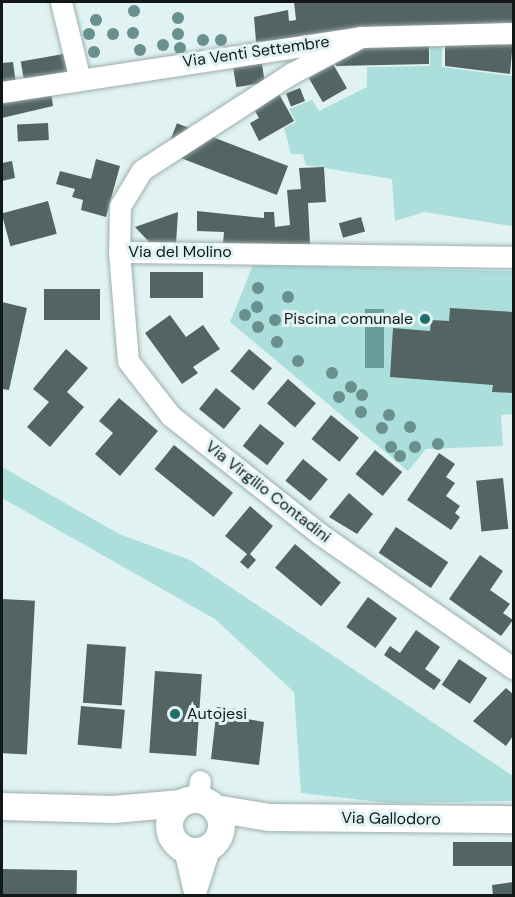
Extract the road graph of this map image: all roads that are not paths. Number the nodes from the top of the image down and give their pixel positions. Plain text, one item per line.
1 (61, 2) edge
2 (513, 33) edge
3 (361, 37) junction
4 (80, 80) junction
5 (2, 92) edge
6 (119, 252) junction
7 (513, 257) edge
8 (513, 669) edge
9 (198, 798) junction
10 (2, 806) edge
11 (113, 809) junction
12 (269, 817) junction
13 (513, 819) edge
14 (196, 840) junction
15 (194, 894) edge

1 - 4 street
2 - 3 street, Via Venti Settembre
3 - 4 street, Via Venti Settembre
3 - 6 street, Via del Molino
4 - 5 street, Via Venti Settembre
6 - 7 street, Via del Molino
6 - 8 street, Via Virgilio Contadini
9 - 11 main road, Via Gallodoro
9 - 12 main road, Via Gallodoro
9 - 14 main road
9 - 14 main road
10 - 11 main road, Via Gallodoro
11 - 14 main road, Via Gallodoro
12 - 13 main road, Via Gallodoro
12 - 14 main road, Via Gallodoro
14 - 15 street

